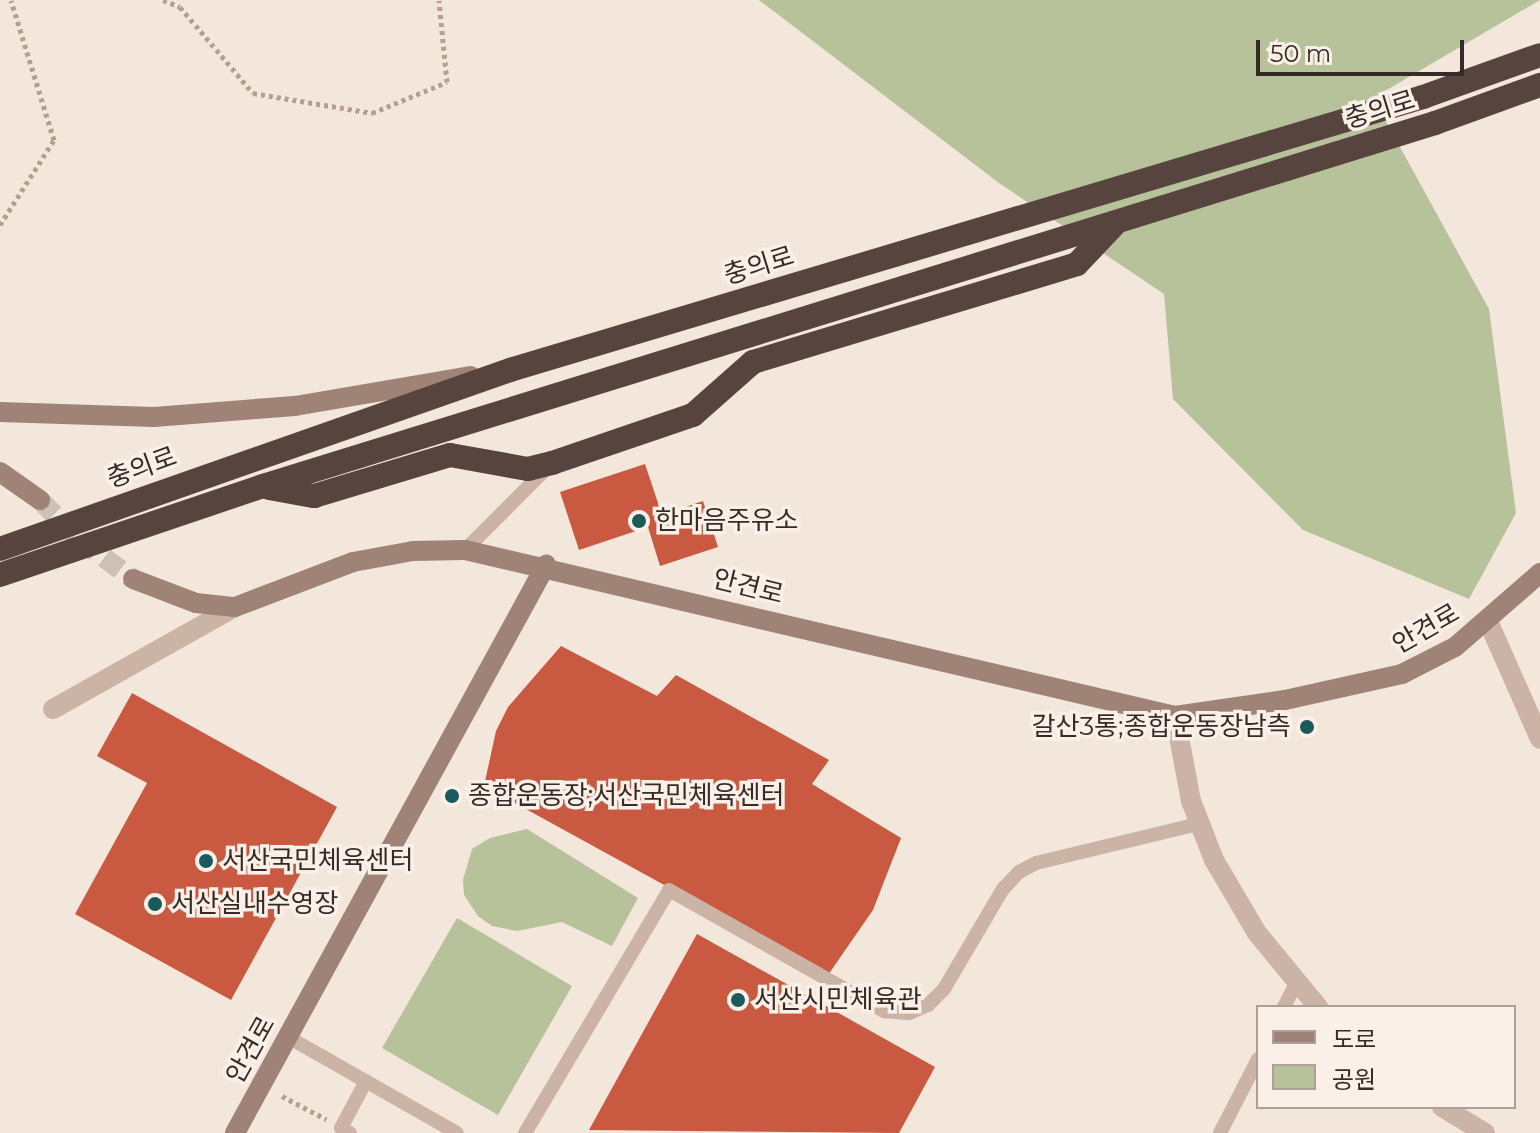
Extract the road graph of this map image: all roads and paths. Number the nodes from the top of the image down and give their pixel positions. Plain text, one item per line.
1 (11, 0) edge
2 (163, 0) edge
3 (439, 0) edge
4 (1540, 55) edge
5 (1540, 85) edge
6 (1117, 222) junction
7 (0, 225) edge
8 (510, 370) junction
9 (0, 412) edge
10 (552, 463) junction
11 (0, 472) edge
12 (263, 486) junction
13 (40, 500) tunnel mouth
14 (0, 549) edge
15 (465, 550) junction
16 (546, 565) junction
17 (1540, 573) edge
18 (0, 575) edge
19 (133, 579) tunnel mouth
20 (235, 607) junction
21 (1488, 621) junction
22 (53, 709) dead end
23 (1175, 716) junction
24 (1540, 739) edge
25 (1199, 824) junction
26 (1296, 983) junction
27 (1285, 1005) edge
28 (1316, 1005) edge
29 (288, 1037) junction
30 (1256, 1063) edge
31 (366, 1081) junction
32 (262, 1085) junction
33 (1445, 1109) edge
34 (346, 1130) edge
35 (235, 1133) edge
36 (457, 1133) edge
37 (525, 1133) edge
38 (1220, 1133) edge
39 (1485, 1133) edge

1 - 7 path
2 - 3 path
4 - 8 highway, 충의로
5 - 6 highway, 충의로
6 - 10 highway
6 - 12 highway, 충의로
8 - 9 street
8 - 14 highway, 충의로
10 - 12 highway
10 - 15 lane
11 - 13 street
12 - 18 highway, 충의로
15 - 16 street
15 - 20 street
16 - 23 street, 안견로
16 - 29 street, 안견로
17 - 21 street, 안견로
19 - 20 street
20 - 22 street
21 - 23 street, 안견로
21 - 24 street
23 - 25 street
25 - 26 street
25 - 37 lane
26 - 27 lane
26 - 28 street
29 - 31 lane
29 - 32 street, 안견로
30 - 38 lane
31 - 34 lane
31 - 36 lane
32 - 34 path
32 - 35 street, 안견로
33 - 39 street

